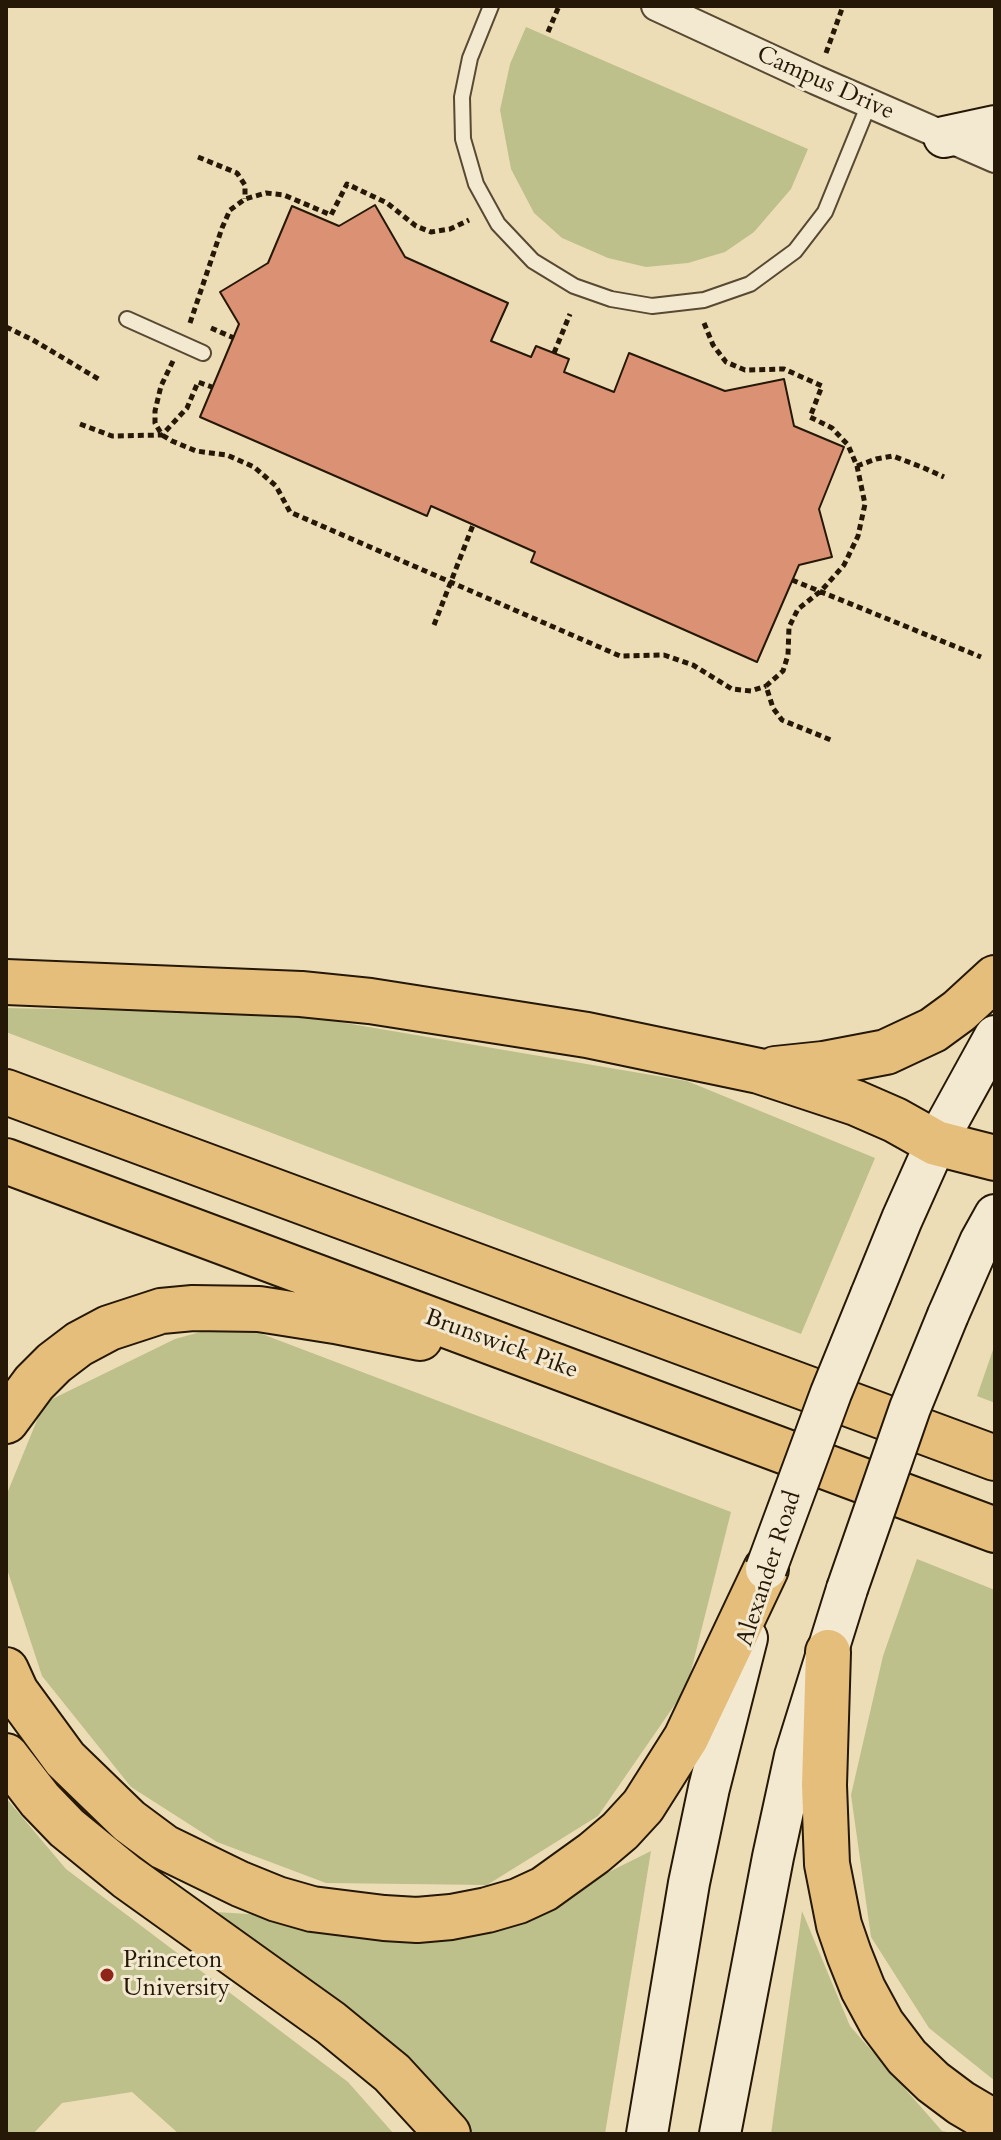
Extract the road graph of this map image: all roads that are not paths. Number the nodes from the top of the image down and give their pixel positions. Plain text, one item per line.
1 (491, 6) edge
2 (656, 6) edge
3 (869, 104) junction
4 (995, 126) edge
5 (944, 137) junction
6 (995, 158) edge
7 (127, 319) dead end
8 (203, 353) dead end
9 (995, 978) edge
10 (6, 982) edge
11 (995, 1036) edge
12 (759, 1071) junction
13 (6, 1092) edge
14 (936, 1143) junction
15 (995, 1158) edge
16 (6, 1161) edge
17 (995, 1215) edge
18 (554, 1365) junction
19 (6, 1421) edge
20 (995, 1458) edge
21 (940, 1509) junction
22 (995, 1530) edge
23 (995, 1540) edge
24 (766, 1569) junction
25 (828, 1652) junction
26 (6, 1670) edge
27 (6, 1756) edge
28 (995, 2123) edge
29 (448, 2134) edge
30 (647, 2134) edge
31 (720, 2134) edge

1 - 3 lane
2 - 3 street, Campus Drive
3 - 5 street, Campus Drive
4 - 5 main road
5 - 6 street, Campus Drive
7 - 8 lane
9 - 12 highway
10 - 12 highway
11 - 14 main road, Alexander Road
12 - 14 highway
13 - 20 highway
14 - 15 highway
14 - 24 main road, Alexander Road, bridge
16 - 18 highway, Brunswick Pike
17 - 25 main road, bridge
18 - 19 highway
18 - 21 highway, Brunswick Pike
21 - 22 highway, Brunswick Pike
21 - 23 highway
24 - 26 highway
24 - 30 main road, Alexander Road
25 - 28 highway
25 - 31 main road
27 - 29 highway

